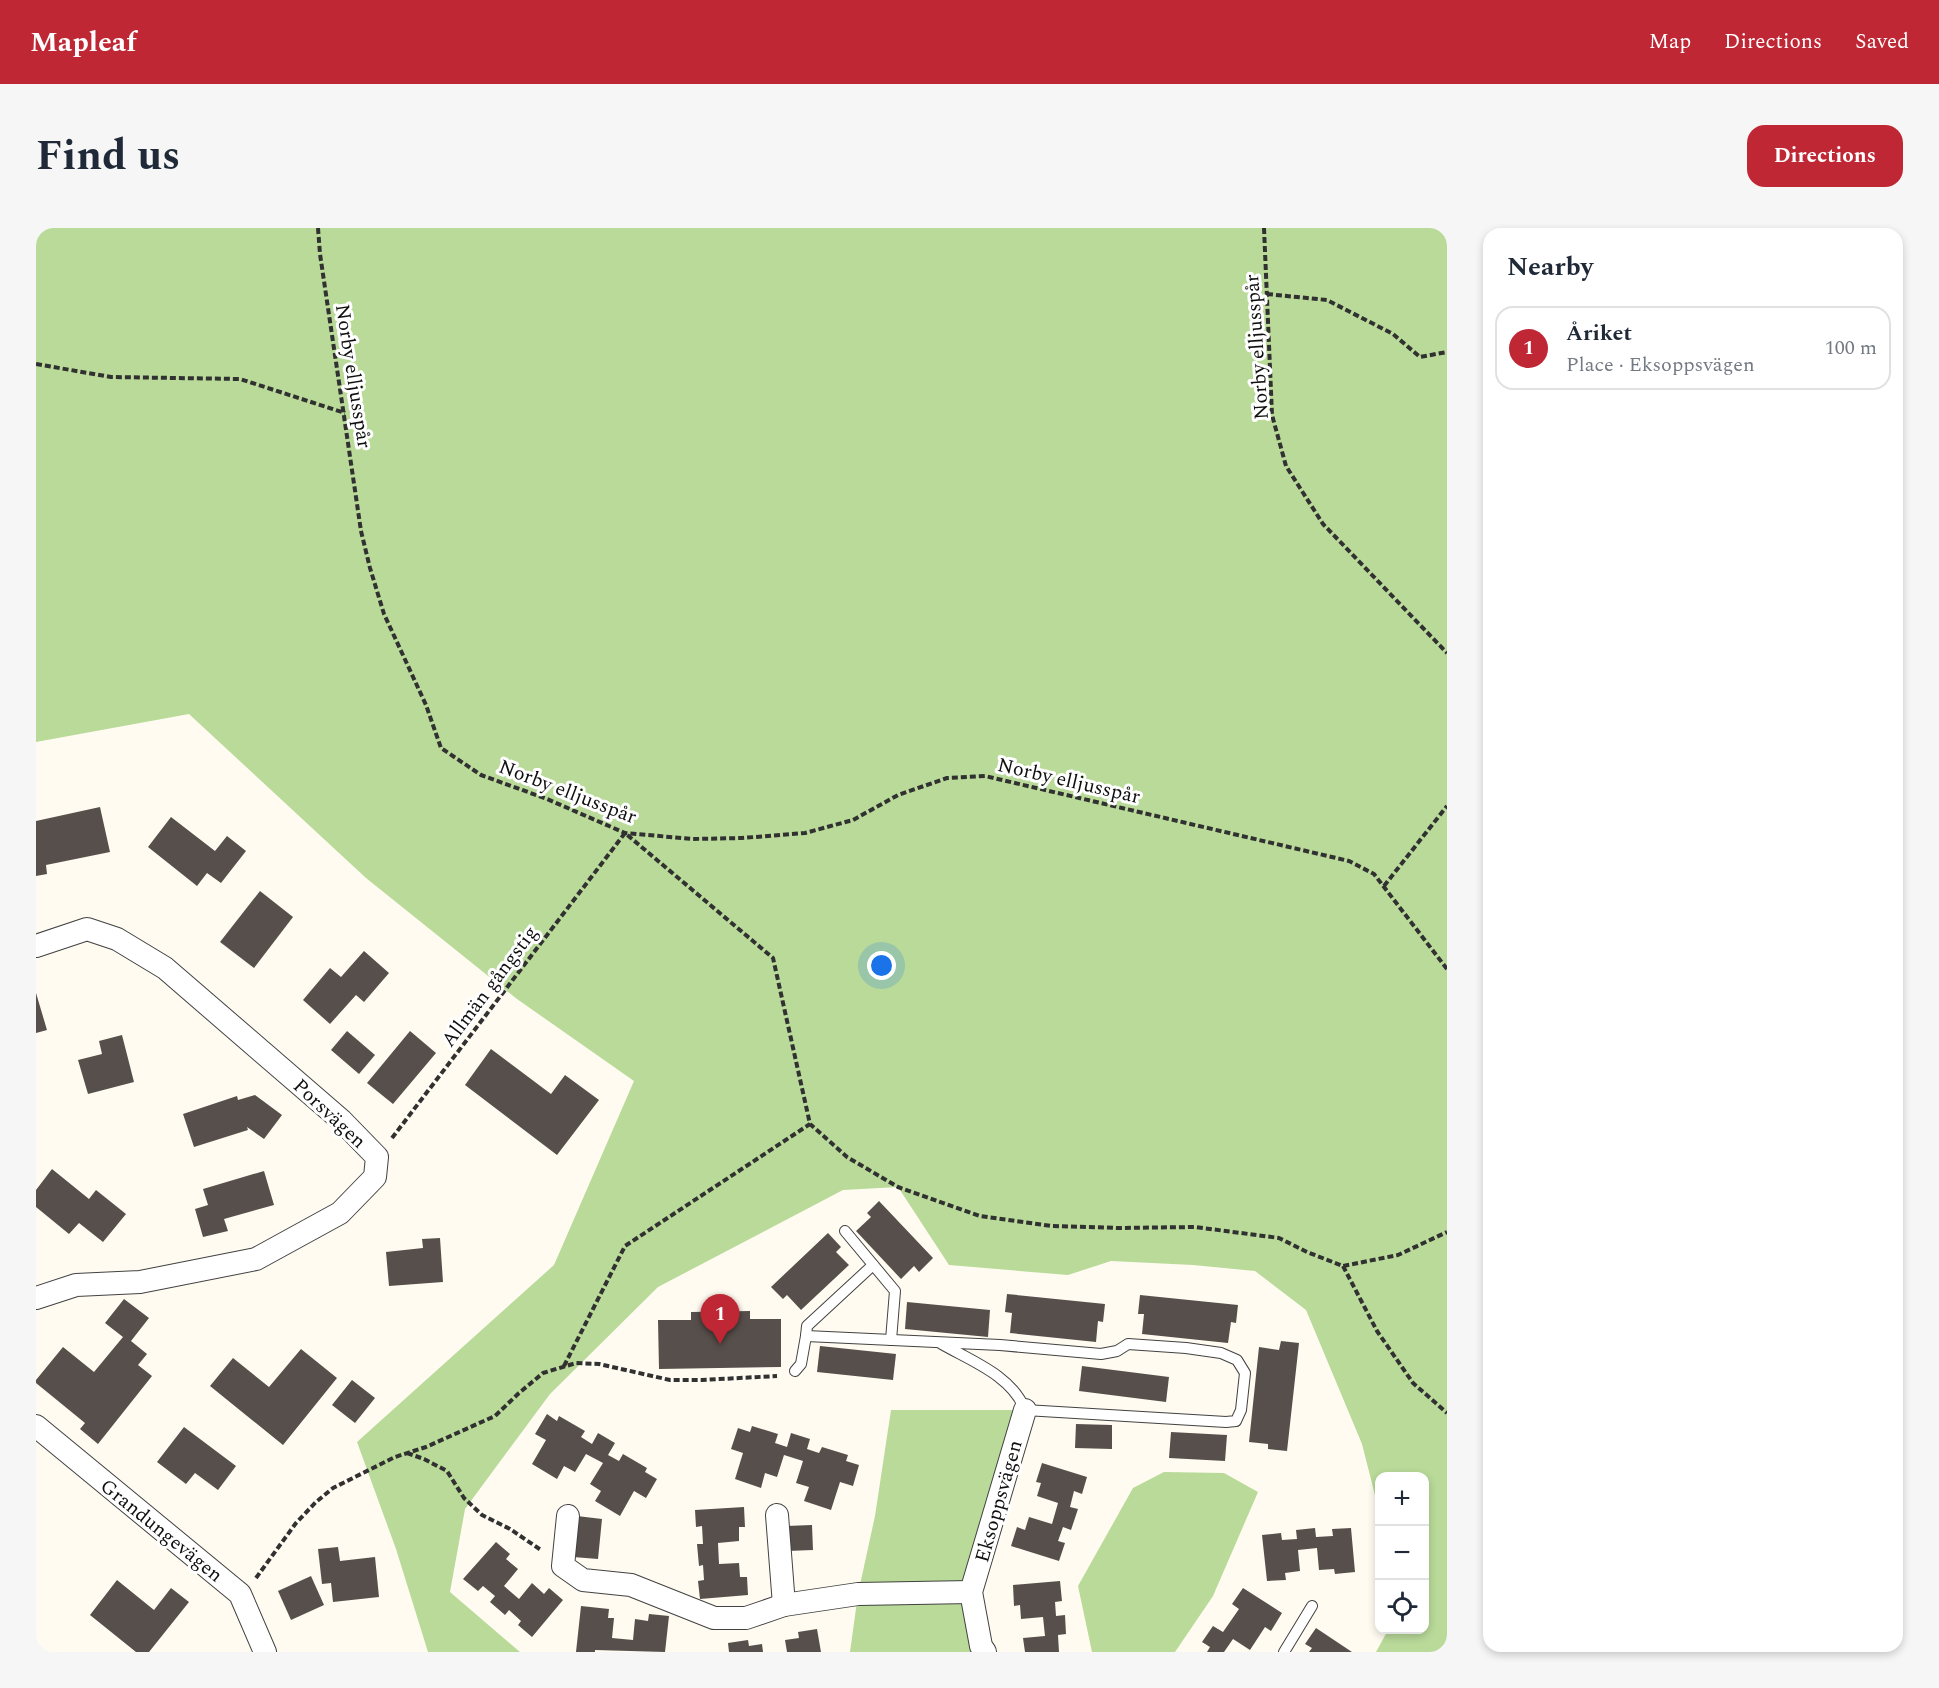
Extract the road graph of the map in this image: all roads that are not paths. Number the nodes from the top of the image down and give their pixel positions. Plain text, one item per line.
1 (36, 946) edge
2 (845, 1231) dead end
3 (873, 1265) junction
4 (36, 1298) edge
5 (806, 1336) junction
6 (891, 1340) junction
7 (940, 1343) junction
8 (795, 1371) road end
9 (1025, 1410) junction
10 (36, 1426) edge
11 (777, 1515) dead end
12 (568, 1516) dead end
13 (971, 1592) junction
14 (784, 1605) junction
15 (1312, 1606) dead end
16 (265, 1652) edge
17 (985, 1652) edge
18 (1284, 1652) edge

1 - 4 street, Porsvägen
2 - 3 lane
3 - 5 lane
3 - 6 lane
5 - 6 lane
5 - 8 lane
6 - 7 lane
7 - 9 lane
7 - 9 lane
9 - 13 street, Eksoppsvägen
10 - 16 street, Grandungevägen
11 - 14 street
12 - 14 street
13 - 14 street
13 - 17 street, Eksoppsvägen
15 - 18 lane

